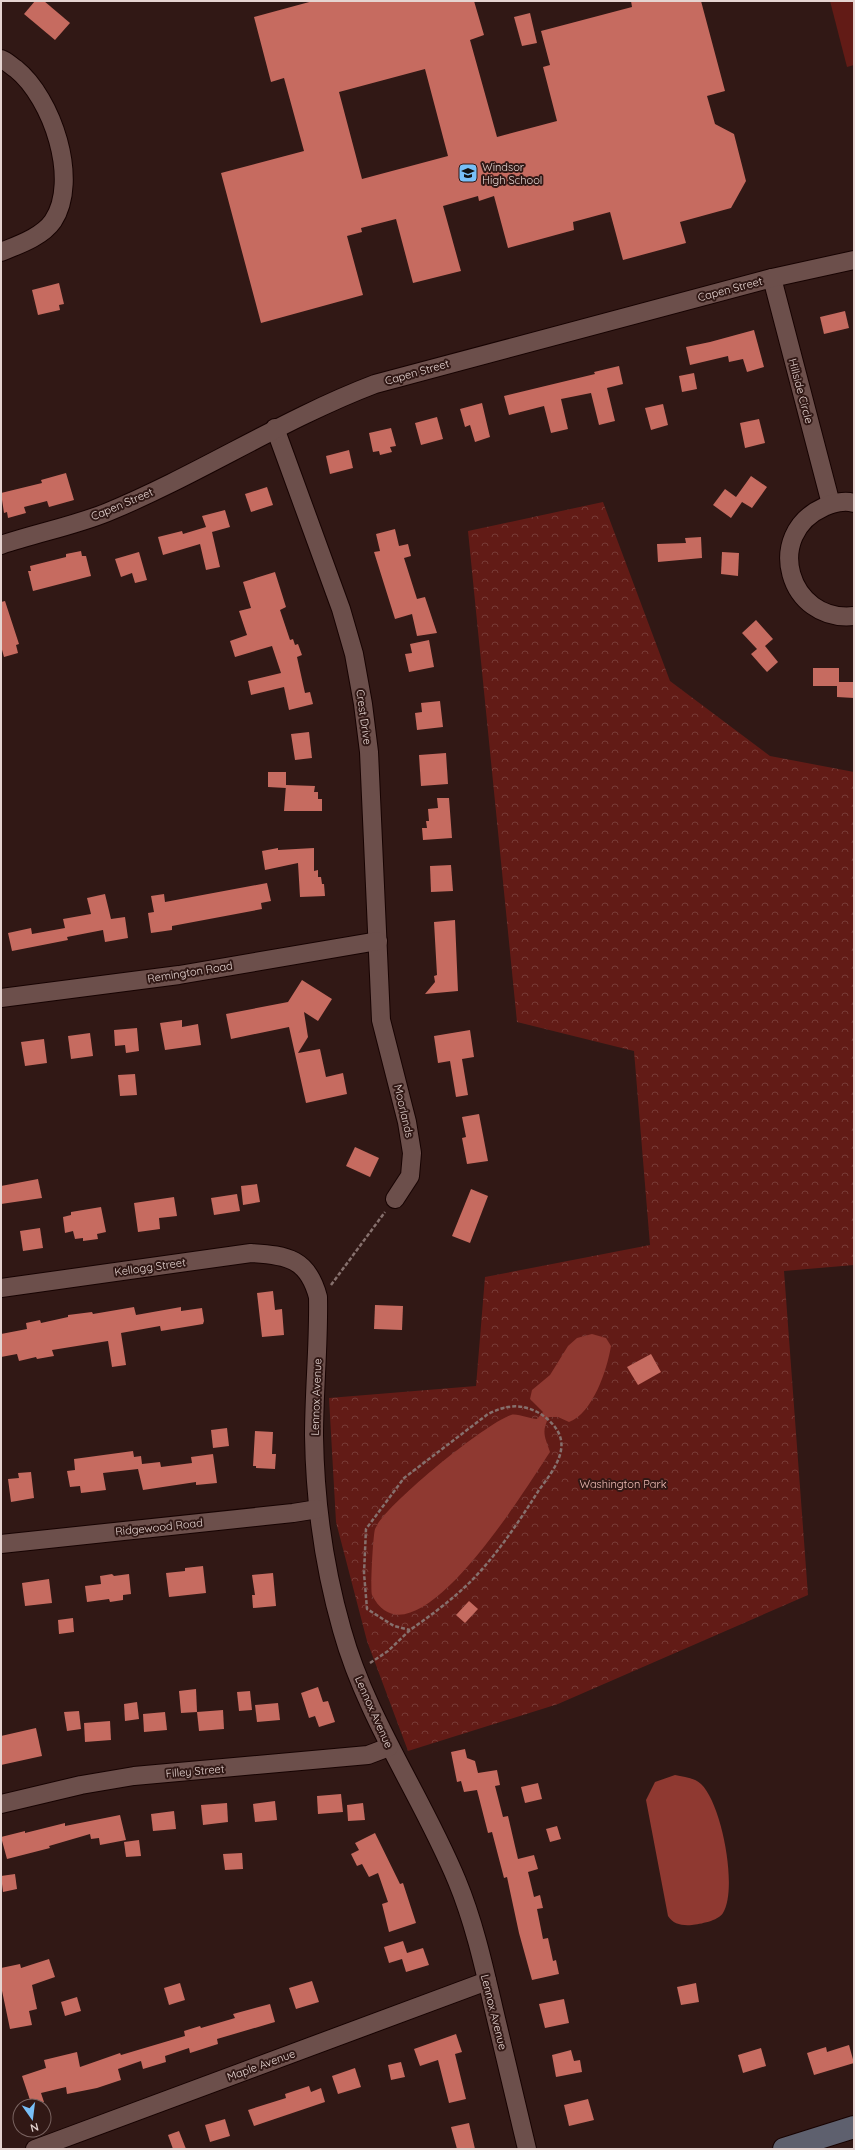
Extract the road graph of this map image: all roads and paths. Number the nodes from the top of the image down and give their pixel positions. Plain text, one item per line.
1 (1, 59) edge
2 (1, 252) edge
3 (854, 260) edge
4 (772, 278) junction
5 (275, 428) junction
6 (854, 503) edge
7 (831, 504) junction
8 (1, 545) edge
9 (854, 616) edge
10 (378, 941) junction
11 (1, 998) edge
12 (381, 1020) joint
13 (395, 1199) joint
14 (299, 1262) joint
15 (339, 1276) dead end
16 (1, 1288) edge
17 (318, 1509) junction
18 (1, 1544) edge
19 (410, 1630) junction
20 (355, 1670) junction
21 (389, 1747) junction
22 (1, 1804) edge
23 (487, 1981) junction
24 (854, 2127) edge
25 (35, 2149) edge
26 (527, 2149) edge
27 (784, 2149) edge

1 - 2 street
3 - 4 street, Capen Street
4 - 5 street, Capen Street
4 - 7 street, Hillside Circle
5 - 8 street, Capen Street
5 - 10 street, Crest Drive
6 - 7 street
7 - 9 street
10 - 11 street, Remington Road
10 - 12 street, Crest Drive
12 - 13 street, Moorlands
13 - 15 path
14 - 16 street, Kellogg Street
14 - 17 street, Lennox Avenue
17 - 18 street, Ridgewood Road
17 - 20 street, Lennox Avenue
19 - 19 path
19 - 20 path
20 - 21 street, Lennox Avenue
21 - 22 street, Filley Street
21 - 23 street, Lennox Avenue
23 - 25 street, Maple Avenue
23 - 26 street, Lennox Avenue
24 - 27 main road

